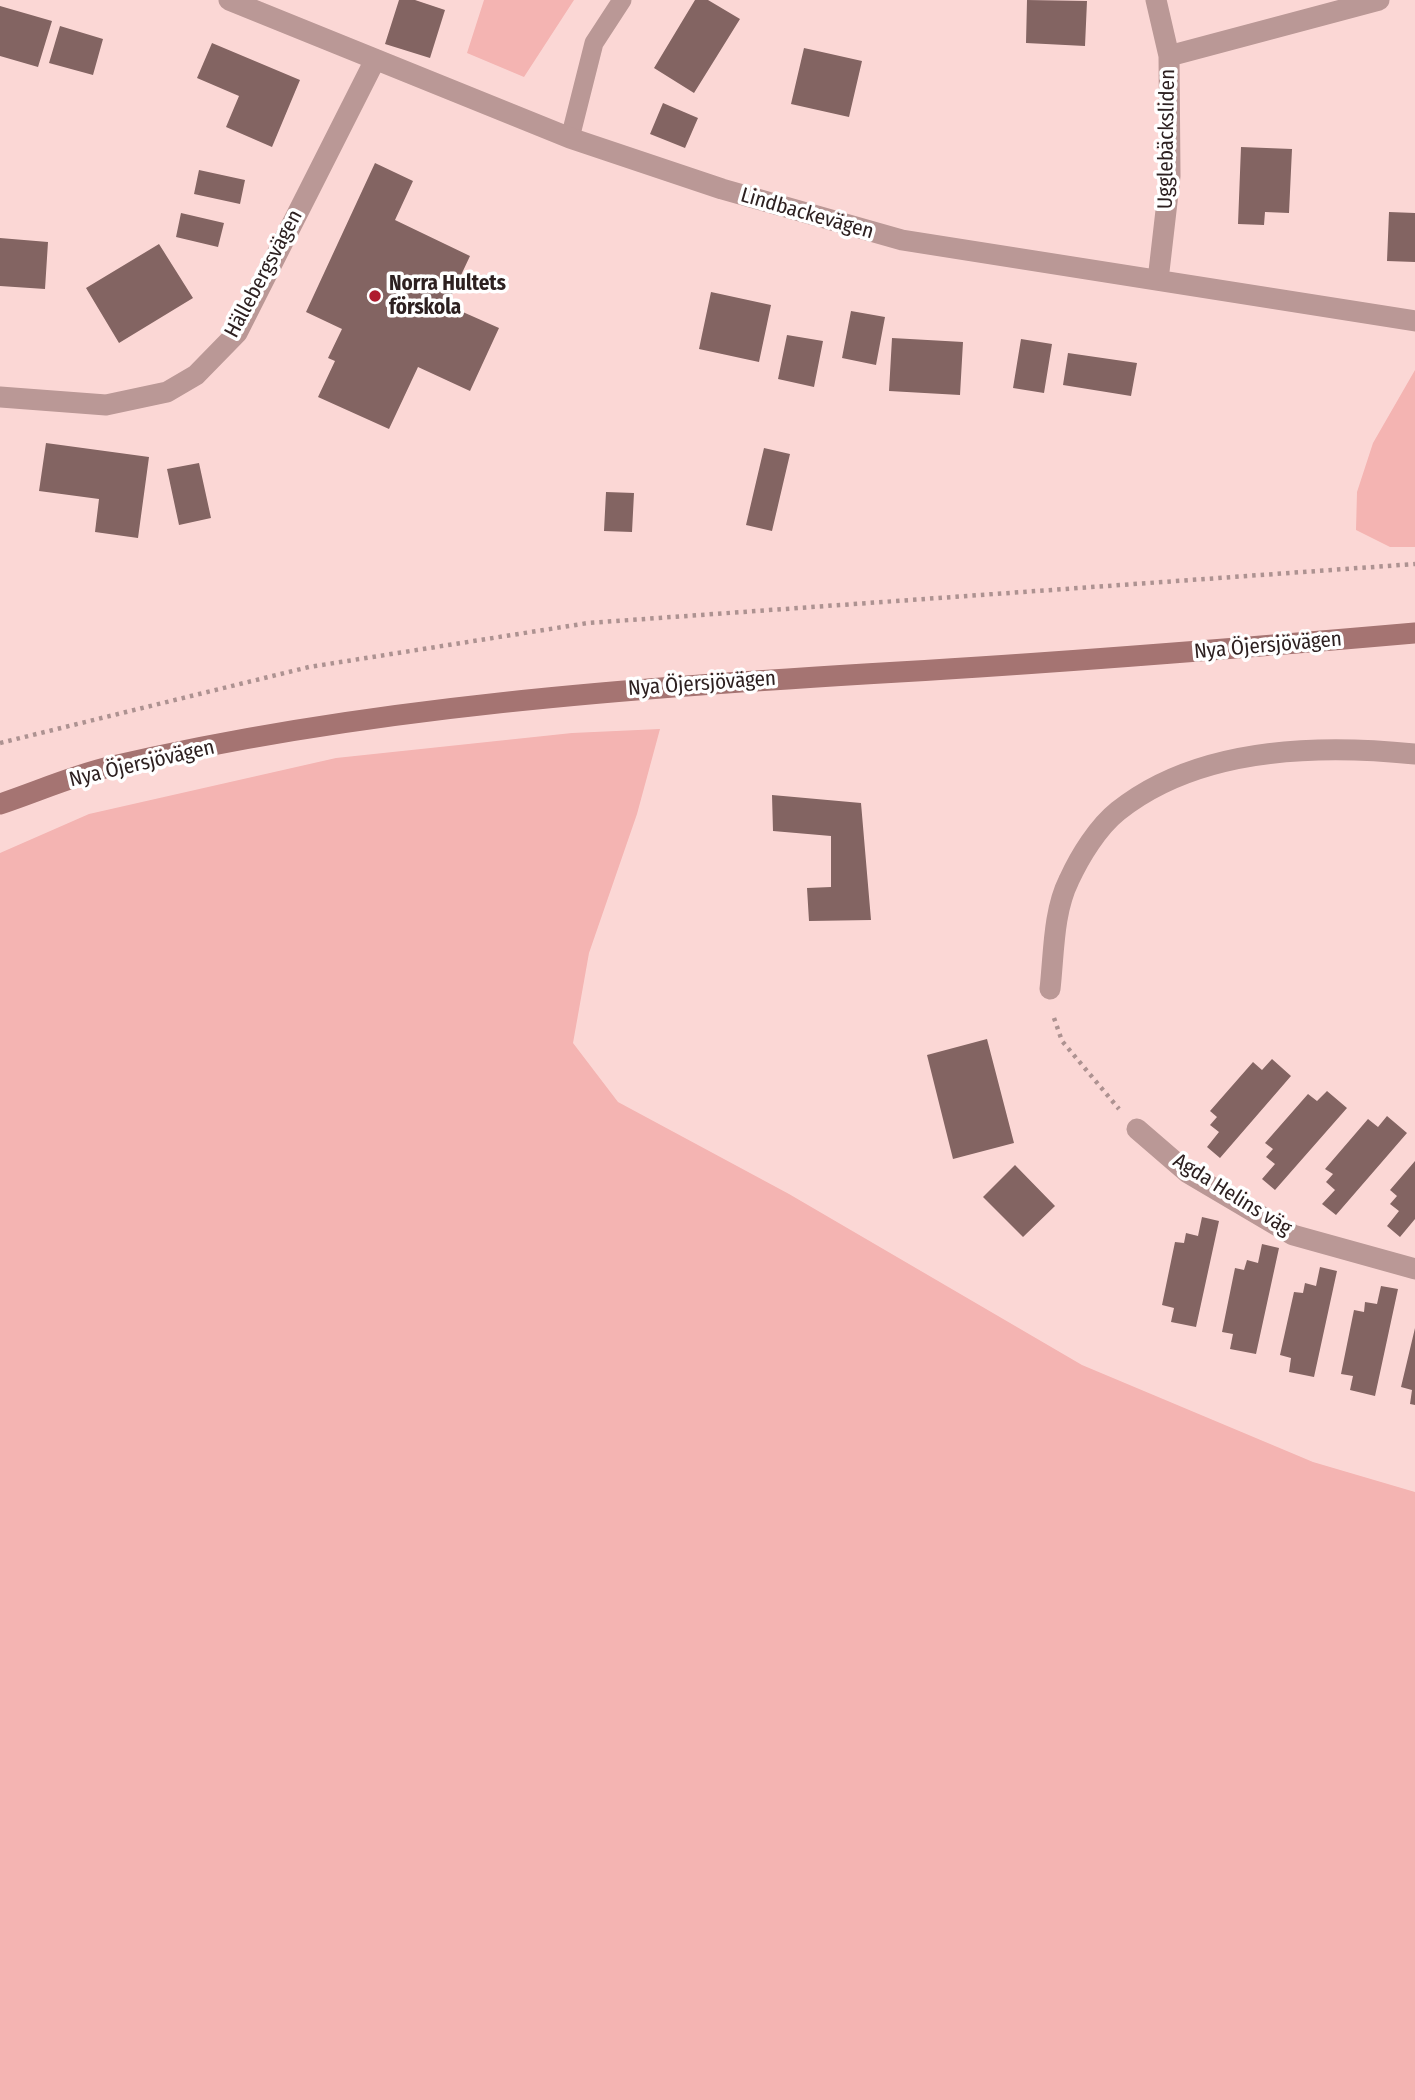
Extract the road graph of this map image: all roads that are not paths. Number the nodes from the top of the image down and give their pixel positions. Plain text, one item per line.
1 (229, 0) edge
2 (622, 0) edge
3 (1156, 0) edge
4 (1379, 0) edge
5 (1169, 57) junction
6 (375, 60) junction
7 (570, 138) junction
8 (1158, 280) junction
9 (1415, 321) edge
10 (0, 397) edge
11 (1415, 633) edge
12 (1415, 754) edge
13 (0, 804) edge
14 (1050, 989) road end
15 (1138, 1129) road end
16 (1415, 1269) edge

1 - 6 street, Lindbackevägen
2 - 7 lane
3 - 5 street, Ugglebäcksliden
4 - 5 street
5 - 8 street, Ugglebäcksliden
6 - 7 street, Lindbackevägen
6 - 10 street, Hällebergsvägen
7 - 8 street, Lindbackevägen
8 - 9 street, Lindbackevägen
11 - 13 street, Nya Öjersjövägen
12 - 14 street
15 - 16 street, Agda Helins väg

